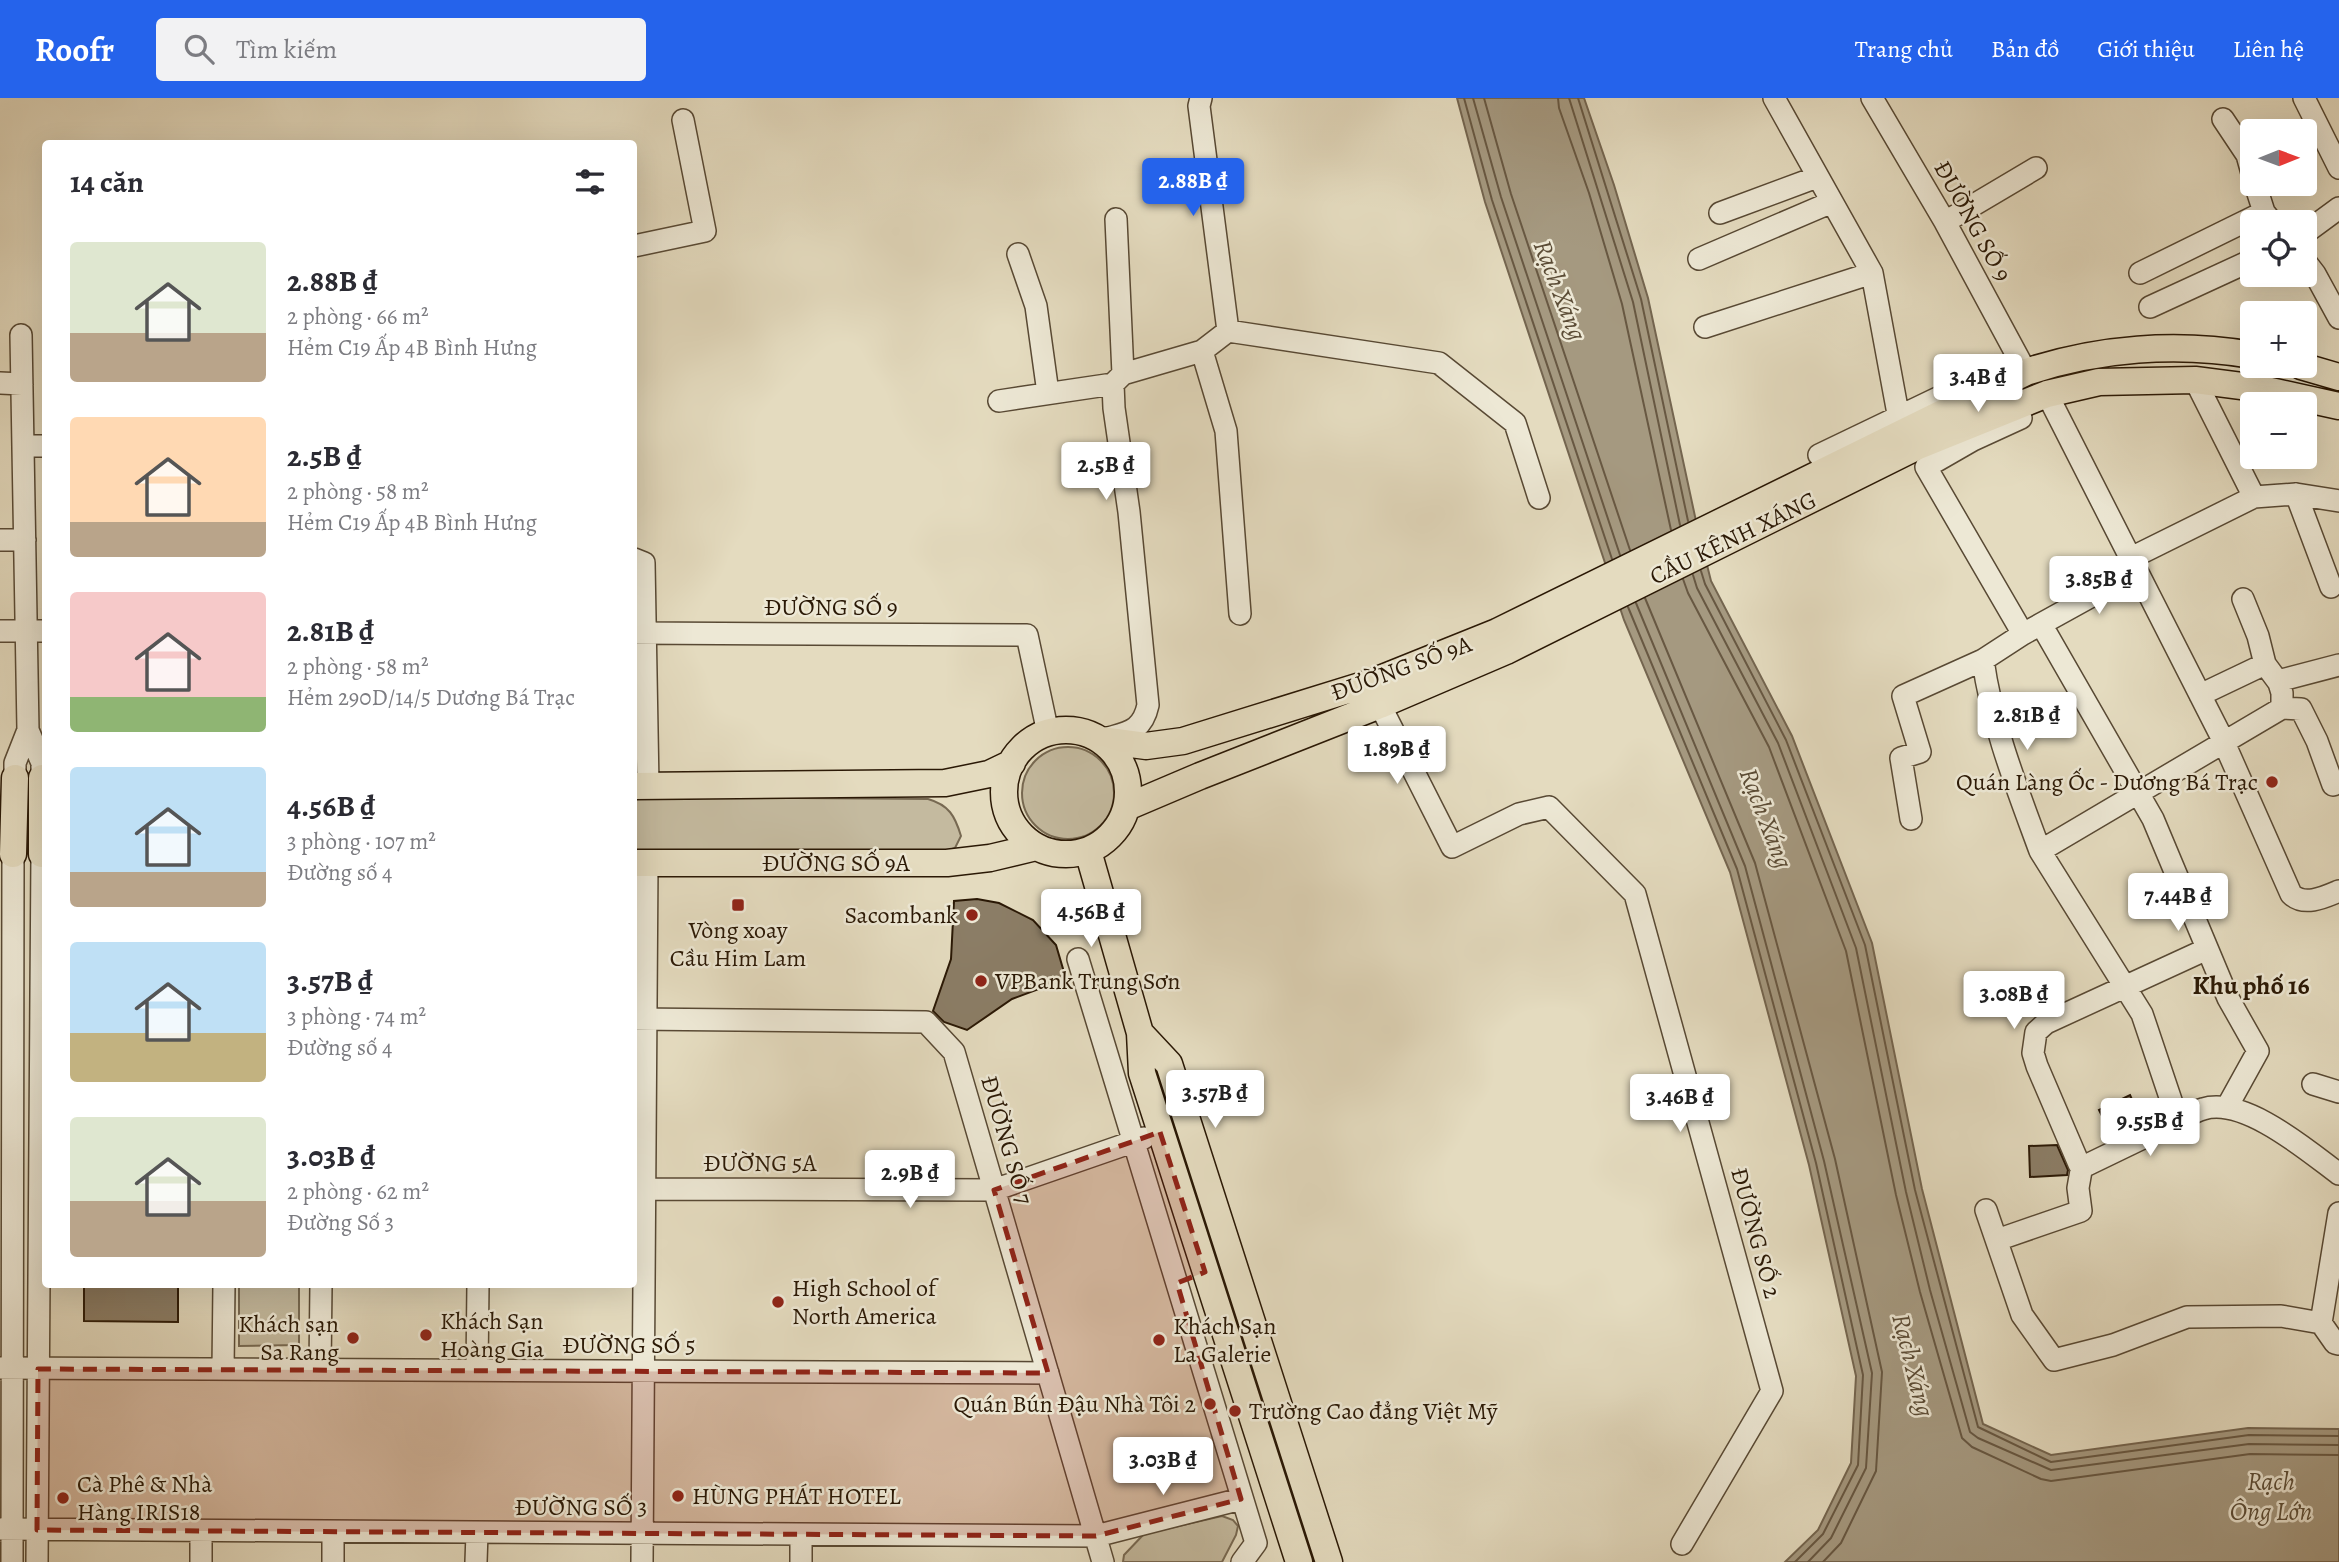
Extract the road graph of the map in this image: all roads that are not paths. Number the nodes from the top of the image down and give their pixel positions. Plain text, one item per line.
1 (1201, 98) edge
2 (1774, 98) edge
3 (1872, 98) edge
4 (2304, 98) edge
5 (2223, 119) dead end
6 (682, 120) dead end
7 (2240, 144) edge
8 (2035, 168) dead end
9 (2339, 168) edge
10 (1817, 177) junction
11 (1832, 202) junction
12 (2339, 208) edge
13 (1720, 213) dead end
14 (1116, 219) dead end
15 (1945, 222) junction
16 (2317, 224) edge
17 (2240, 229) edge
18 (637, 245) edge
19 (1018, 254) dead end
20 (1699, 259) dead end
21 (2240, 266) edge
22 (1872, 273) junction
23 (2140, 273) dead end
24 (2317, 278) edge
25 (2150, 307) dead end
26 (2339, 318) edge
27 (1705, 327) dead end
28 (1228, 331) junction
29 (21, 335) dead end
30 (1202, 351) junction
31 (2240, 354) edge
32 (2023, 365) junction
33 (2317, 371) edge
34 (2339, 377) edge
35 (1118, 379) junction
36 (2194, 380) junction
37 (0, 383) edge
38 (22, 384) junction
39 (1048, 393) junction
40 (2049, 399) junction
41 (999, 401) dead end
42 (2339, 406) edge
43 (1957, 418) junction
44 (1899, 419) junction
45 (24, 446) junction
46 (42, 446) edge
47 (1819, 455) dead end
48 (2295, 494) junction
49 (1539, 498) dead end
50 (2254, 498) junction
51 (2339, 501) edge
52 (0, 540) edge
53 (25, 540) junction
54 (637, 560) edge
55 (2134, 565) junction
56 (2331, 587) dead end
57 (2243, 599) dead end
58 (1240, 614) dead end
59 (2032, 629) junction
60 (0, 631) edge
61 (36, 631) edge
62 (640, 633) edge
63 (1502, 642) junction
64 (1983, 660) junction
65 (2265, 664) junction
66 (2339, 664) edge
67 (2278, 681) junction
68 (2200, 695) junction
69 (1380, 705) junction
70 (2282, 708) junction
71 (27, 730) junction
72 (1048, 733) junction
73 (1101, 740) junction
74 (2223, 742) junction
75 (42, 763) edge
76 (1012, 763) junction
77 (8, 778) edge
78 (42, 778) edge
79 (2333, 785) dead end
80 (641, 786) edge
81 (2137, 793) junction
82 (1127, 807) junction
83 (1911, 819) dead end
84 (1036, 847) junction
85 (1087, 851) junction
86 (2040, 851) junction
87 (6, 854) edge
88 (42, 854) edge
89 (640, 863) edge
90 (2339, 891) edge
91 (2207, 949) junction
92 (1078, 959) dead end
93 (2126, 988) junction
94 (7, 1018) edge
95 (640, 1019) edge
96 (42, 1021) edge
97 (1140, 1033) junction
98 (42, 1069) edge
99 (2313, 1084) dead end
100 (2339, 1092) edge
101 (2227, 1107) junction
102 (2178, 1121) junction
103 (1160, 1132) junction
104 (1133, 1142) junction
105 (2082, 1166) junction
106 (2339, 1174) edge
107 (644, 1189) junction
108 (994, 1189) junction
109 (1986, 1210) dead end
110 (7, 1212) edge
111 (39, 1213) junction
112 (2339, 1213) edge
113 (1997, 1240) junction
114 (1205, 1272) junction
115 (224, 1288) edge
116 (321, 1288) edge
117 (478, 1288) edge
118 (2332, 1295) edge
119 (2321, 1323) junction
120 (2339, 1344) edge
121 (6, 1368) edge
122 (38, 1369) junction
123 (223, 1369) junction
124 (320, 1369) junction
125 (477, 1370) junction
126 (643, 1371) junction
127 (1048, 1373) junction
128 (1241, 1499) junction
129 (6, 1529) edge
130 (37, 1530) junction
131 (201, 1531) junction
132 (333, 1532) junction
133 (477, 1533) junction
134 (642, 1534) junction
135 (801, 1535) junction
136 (1096, 1536) junction
137 (1682, 1544) dead end
138 (12, 1562) edge
139 (37, 1562) edge
140 (201, 1562) edge
141 (333, 1562) edge
142 (476, 1562) edge
143 (642, 1562) edge
144 (801, 1562) edge
145 (1103, 1562) edge
146 (1242, 1562) edge
147 (1299, 1562) edge
148 (1329, 1562) edge

1 - 28 street
2 - 10 street
3 - 15 street, ĐƯỜNG SỐ 9
4 - 9 street
5 - 7 street
6 - 18 street
8 - 15 street
10 - 11 street
10 - 13 street
11 - 20 street
11 - 22 street
12 - 16 street
14 - 35 street
15 - 32 street, ĐƯỜNG SỐ 9
17 - 23 street
19 - 39 street
21 - 25 street
22 - 27 street
22 - 44 street
24 - 26 street
28 - 30 street
28 - 49 street
29 - 38 street
30 - 35 street
30 - 58 street
31 - 32 main road
32 - 43 main road
32 - 44 street
33 - 34 main road
35 - 39 street
35 - 73 street
36 - 40 main road
36 - 42 main road
36 - 50 street
37 - 38 street
38 - 45 street
39 - 41 street
40 - 43 main road
40 - 55 street
40 - 59 street
43 - 63 main road, CẦU KÊNH XÁNG
44 - 47 street
45 - 46 street
45 - 53 street
48 - 50 street
48 - 51 street
48 - 56 street
50 - 55 street
52 - 53 street
53 - 61 street
54 - 62 street
55 - 59 street
55 - 68 street
57 - 65 street
59 - 64 street
59 - 81 street
60 - 61 street
61 - 71 street
62 - 72 street, ĐƯỜNG SỐ 9
62 - 80 street
63 - 69 main road, ĐƯỜNG SỐ 9A
63 - 73 main road, ĐƯỜNG SỐ 9A
64 - 83 street
64 - 86 street
65 - 67 street
65 - 68 street
66 - 67 street
67 - 70 street
68 - 74 street
69 - 82 main road, ĐƯỜNG SỐ 9A
69 - 137 street, ĐƯỜNG SỐ 2
70 - 74 street
70 - 79 street
71 - 75 street
71 - 77 street
72 - 73 main road
72 - 76 main road
73 - 82 main road
74 - 81 street
74 - 90 street
76 - 80 main road
76 - 84 main road
77 - 78 main road
77 - 87 main road
81 - 86 street
81 - 91 street
82 - 85 main road
84 - 85 main road
84 - 89 main road, ĐƯỜNG SỐ 9A
85 - 97 main road
86 - 93 street
87 - 88 main road
87 - 94 street
89 - 95 street
91 - 93 street
91 - 101 street
92 - 104 street
93 - 102 street
93 - 105 street
94 - 96 street
94 - 110 street
95 - 107 street
95 - 108 street, ĐƯỜNG SỐ 7
97 - 103 main road
97 - 148 main road
98 - 111 street
99 - 100 street
101 - 102 street
101 - 106 street
102 - 105 street
103 - 104 street, ĐƯỜNG 5A
103 - 114 main road
104 - 108 street, ĐƯỜNG 5A
104 - 128 street
105 - 113 street
107 - 108 street, ĐƯỜNG 5A
107 - 126 street
108 - 127 street, ĐƯỜNG SỐ 7
109 - 113 street
110 - 111 street
110 - 121 street
111 - 122 street
112 - 118 street
113 - 119 street
114 - 128 street
114 - 147 main road
115 - 123 street
116 - 124 street
117 - 125 street
118 - 119 street
119 - 120 street
121 - 122 street, ĐƯỜNG SỐ 5
121 - 129 street
122 - 123 street, ĐƯỜNG SỐ 5
122 - 130 street
123 - 124 street, ĐƯỜNG SỐ 5
124 - 125 street, ĐƯỜNG SỐ 5
125 - 126 street, ĐƯỜNG SỐ 5
126 - 127 street, ĐƯỜNG SỐ 5
126 - 134 street
127 - 136 street, ĐƯỜNG SỐ 7
128 - 136 street, ĐƯỜNG SỐ 3
128 - 146 street
129 - 130 street, ĐƯỜNG SỐ 3
129 - 138 street
130 - 131 street, ĐƯỜNG SỐ 3
130 - 139 street
131 - 132 street, ĐƯỜNG SỐ 3
131 - 140 street
132 - 133 street, ĐƯỜNG SỐ 3
132 - 141 street
133 - 134 street, ĐƯỜNG SỐ 3
133 - 142 street
134 - 135 street, ĐƯỜNG SỐ 3
134 - 143 street
135 - 136 street, ĐƯỜNG SỐ 3
135 - 144 street
136 - 145 street, ĐƯỜNG SỐ 7

